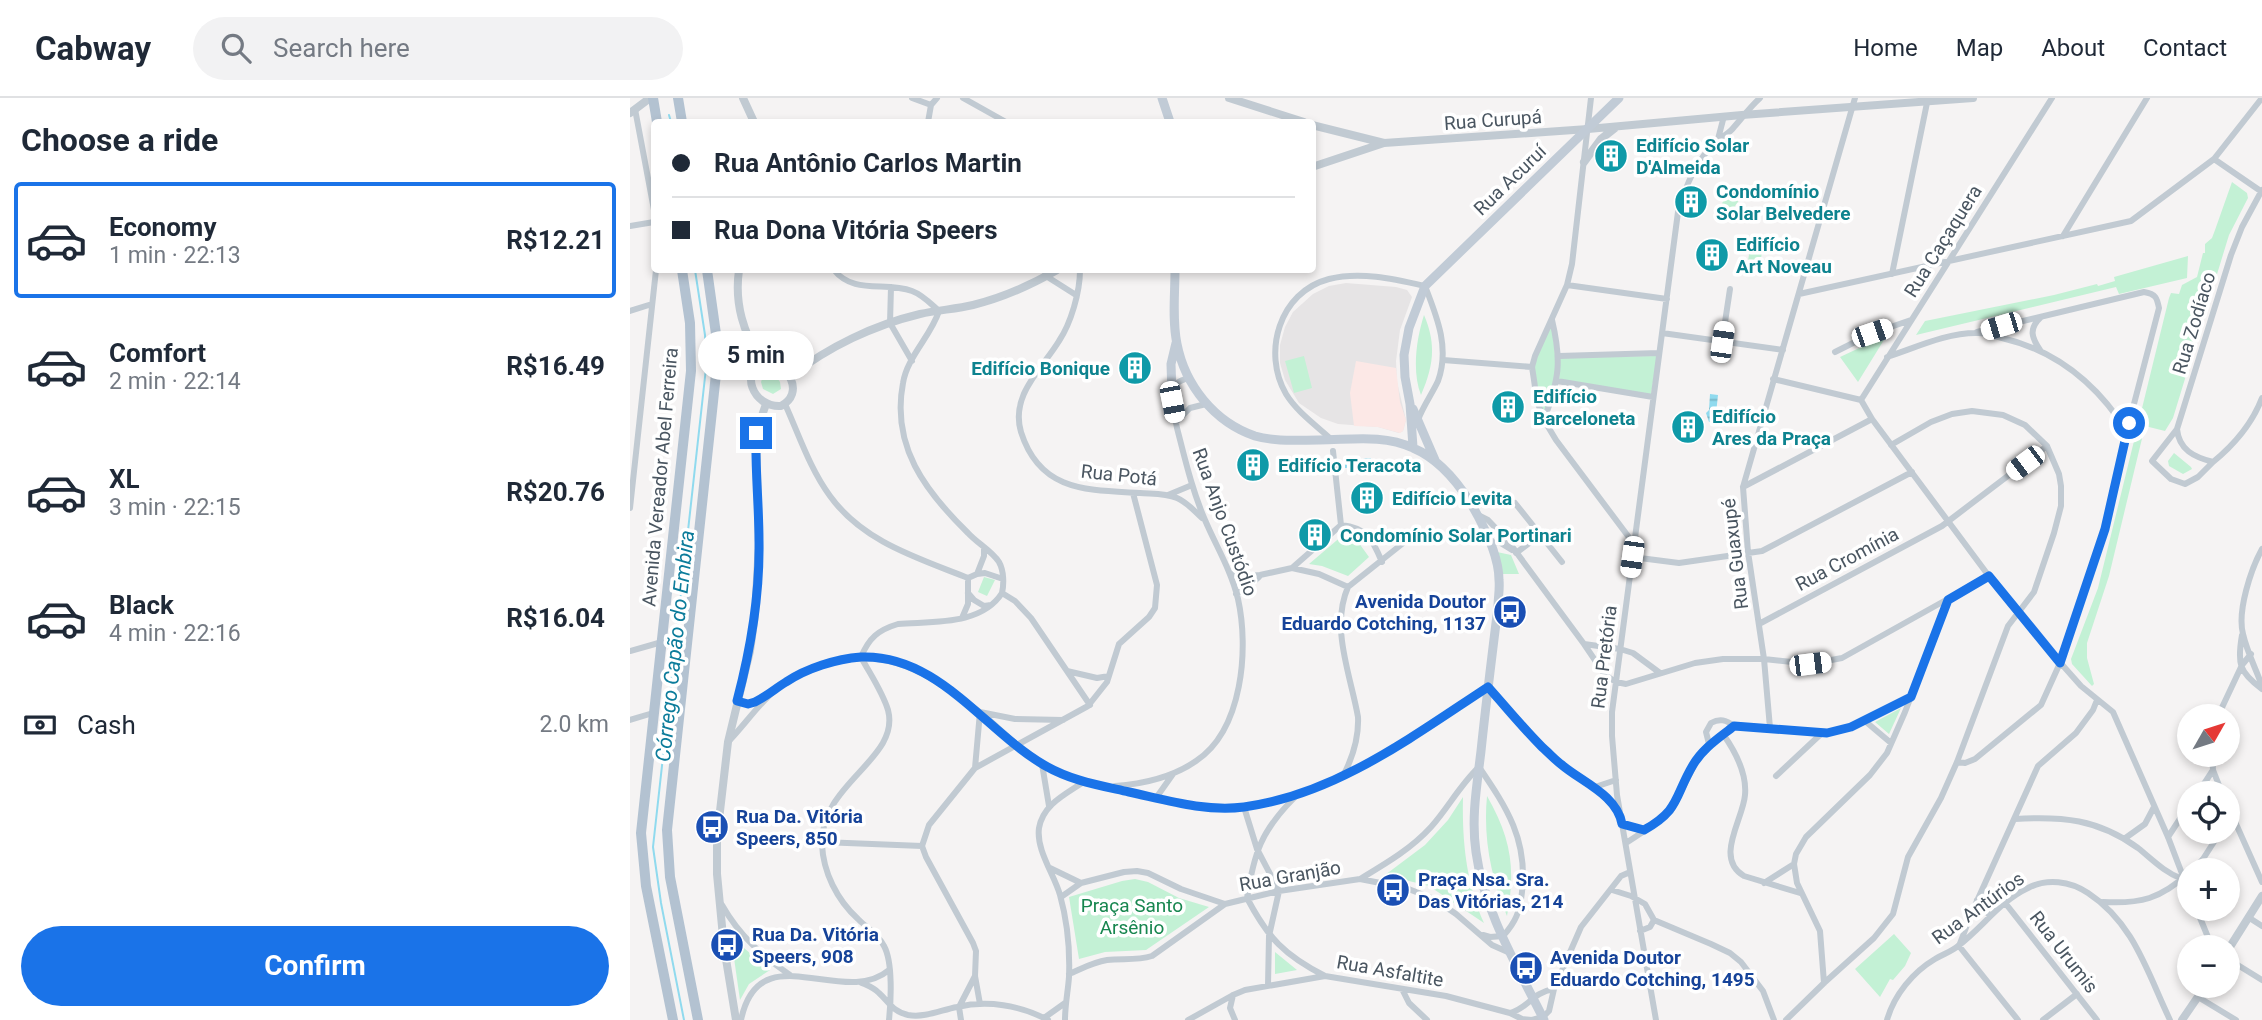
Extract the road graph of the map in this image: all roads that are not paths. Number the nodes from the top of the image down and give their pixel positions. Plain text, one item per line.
1 (652, 98) edge
2 (678, 98) edge
3 (743, 98) edge
4 (912, 98) edge
5 (937, 98) edge
6 (963, 98) edge
7 (1162, 98) edge
8 (1229, 98) edge
9 (1591, 98) edge
10 (1619, 98) edge
11 (1759, 98) edge
12 (1973, 98) edge
13 (2052, 98) edge
14 (2147, 98) edge
15 (2262, 98) edge
16 (1927, 100) edge
17 (1854, 102) edge
18 (931, 105) junction
19 (632, 110) edge
20 (1742, 115) junction
21 (1724, 116) junction
22 (656, 119) edge
23 (682, 119) edge
24 (753, 119) edge
25 (929, 119) edge
26 (1001, 119) edge
27 (1169, 119) edge
28 (1295, 119) edge
29 (1316, 126) edge
30 (1618, 126) junction
31 (1588, 129) junction
32 (1354, 134) junction
33 (1717, 141) junction
34 (1384, 143) junction
35 (1352, 154) junction
36 (2214, 159) junction
37 (1584, 162) junction
38 (1316, 166) edge
39 (2262, 191) edge
40 (651, 196) edge
41 (651, 222) edge
42 (630, 226) edge
43 (2063, 236) junction
44 (1949, 262) junction
45 (656, 273) edge
46 (682, 273) edge
47 (708, 273) edge
48 (739, 273) edge
49 (837, 273) edge
50 (1046, 273) edge
51 (1080, 273) edge
52 (1175, 273) edge
53 (1892, 274) junction
54 (1567, 285) junction
55 (1425, 286) junction
56 (891, 287) junction
57 (1730, 289) dead end
58 (1799, 294) junction
59 (1076, 295) junction
60 (1667, 299) junction
61 (652, 304) junction
62 (630, 310) edge
63 (939, 312) junction
64 (2042, 316) junction
65 (1552, 319) junction
66 (1911, 320) junction
67 (890, 323) junction
68 (1977, 332) junction
69 (1662, 333) junction
70 (1176, 341) junction
71 (1722, 342) junction
72 (1783, 350) junction
73 (2041, 350) junction
74 (1835, 352) dead end
75 (1659, 353) junction
76 (1559, 356) junction
77 (1887, 357) junction
78 (1443, 360) junction
79 (912, 361) junction
80 (761, 363) junction
81 (1532, 368) junction
82 (791, 376) junction
83 (1188, 378) junction
84 (1773, 379) junction
85 (1557, 381) junction
86 (1172, 394) junction
87 (1653, 397) junction
88 (2262, 398) edge
89 (1861, 400) junction
90 (766, 404) junction
91 (785, 404) junction
92 (1206, 404) junction
93 (1410, 404) junction
94 (640, 412) junction
95 (630, 415) edge
96 (1872, 419) junction
97 (1418, 420) junction
98 (1544, 420) junction
99 (1176, 422) junction
100 (2177, 429) junction
101 (2128, 433) junction
102 (1332, 440) junction
103 (1891, 445) junction
104 (2048, 446) junction
105 (1413, 447) junction
106 (1333, 450) dead end
107 (1436, 462) junction
108 (2213, 462) junction
109 (1912, 472) junction
110 (1192, 485) junction
111 (1743, 487) junction
112 (1133, 493) junction
113 (1167, 495) junction
114 (1515, 503) dead end
115 (630, 508) edge
116 (1478, 515) junction
117 (1205, 520) junction
118 (1949, 521) junction
119 (1340, 525) junction
120 (1540, 535) junction
121 (1407, 540) dead end
122 (1490, 543) junction
123 (1634, 544) junction
124 (985, 549) junction
125 (2262, 549) edge
126 (1748, 552) junction
127 (1516, 553) junction
128 (1632, 557) junction
129 (1382, 562) junction
130 (1562, 562) dead end
131 (1292, 568) junction
132 (977, 574) junction
133 (1231, 575) junction
134 (1243, 575) junction
135 (1260, 575) junction
136 (1989, 576) junction
137 (968, 578) junction
138 (1003, 579) junction
139 (1247, 586) junction
140 (1348, 587) junction
141 (967, 592) junction
142 (1002, 593) junction
143 (1237, 594) junction
144 (1948, 600) junction
145 (992, 604) junction
146 (2018, 613) junction
147 (962, 618) junction
148 (1759, 624) junction
149 (2242, 633) junction
150 (662, 642) junction
151 (1584, 643) junction
152 (1620, 649) junction
153 (630, 651) edge
154 (2250, 654) junction
155 (861, 657) junction
156 (1764, 659) junction
157 (2060, 663) junction
158 (2241, 666) junction
159 (1068, 671) junction
160 (2257, 672) junction
161 (1660, 673) junction
162 (1109, 676) junction
163 (2247, 678) junction
164 (1616, 682) junction
165 (1488, 687) junction
166 (2262, 688) edge
167 (2232, 691) junction
168 (773, 692) junction
169 (1911, 697) junction
170 (2098, 700) junction
171 (737, 701) junction
172 (2225, 704) edge
173 (1090, 705) junction
174 (980, 712) junction
175 (653, 713) junction
176 (630, 720) edge
177 (1065, 720) junction
178 (1865, 721) junction
179 (1734, 726) junction
180 (1770, 728) junction
181 (1822, 733) junction
182 (1723, 734) junction
183 (728, 742) junction
184 (1891, 743) junction
185 (1709, 744) junction
186 (1018, 745) junction
187 (1957, 762) junction
188 (1042, 764) junction
189 (1479, 767) junction
190 (2213, 767) edge
191 (975, 768) junction
192 (2213, 770) junction
193 (1174, 773) junction
194 (1343, 776) junction
195 (1776, 776) dead end
196 (1616, 780) junction
197 (2206, 781) edge
198 (2217, 781) edge
199 (1082, 783) junction
200 (1106, 787) junction
201 (1595, 787) junction
202 (1296, 796) junction
203 (1156, 798) junction
204 (1049, 806) junction
205 (1244, 807) junction
206 (2154, 807) junction
207 (1621, 815) junction
208 (2015, 819) junction
209 (2177, 823) edge
210 (1622, 824) junction
211 (1644, 830) junction
212 (2168, 837) junction
213 (2240, 838) edge
214 (2124, 839) junction
215 (822, 842) junction
216 (1626, 844) junction
217 (922, 846) junction
218 (1256, 849) junction
219 (2178, 858) edge
220 (1794, 864) junction
221 (1050, 868) junction
222 (1630, 872) junction
223 (2168, 873) junction
224 (2177, 874) edge
225 (1360, 879) junction
226 (1081, 883) junction
227 (1764, 883) junction
228 (2177, 883) edge
229 (2262, 883) edge
230 (2170, 888) junction
231 (1612, 890) junction
232 (1279, 891) junction
233 (1800, 893) junction
234 (2262, 895) edge
235 (1061, 897) junction
236 (1247, 898) junction
237 (1635, 898) junction
238 (719, 900) junction
239 (1977, 900) junction
240 (2103, 902) junction
241 (1226, 904) junction
242 (2006, 904) junction
243 (1990, 916) junction
244 (2248, 917) junction
245 (1654, 920) junction
246 (2262, 926) edge
247 (1640, 931) junction
248 (1477, 933) junction
249 (2237, 935) edge
250 (1269, 936) junction
251 (1503, 936) junction
252 (1959, 946) junction
253 (1511, 953) junction
254 (2240, 966) edge
255 (889, 970) junction
256 (1069, 974) junction
257 (790, 975) junction
258 (975, 976) junction
259 (1325, 976) junction
260 (2262, 980) edge
261 (860, 982) junction
262 (1824, 983) junction
263 (1268, 985) junction
264 (1402, 989) junction
265 (1555, 989) junction
266 (2077, 994) junction
267 (1233, 995) junction
268 (1532, 997) junction
269 (2197, 998) edge
270 (2200, 998) edge
271 (1065, 1003) junction
272 (980, 1004) junction
273 (890, 1007) junction
274 (959, 1007) junction
275 (1772, 1012) junction
276 (1510, 1013) junction
277 (1544, 1018) edge
278 (1046, 1019) edge
279 (1191, 1019) edge
280 (673, 1020) edge
281 (698, 1020) edge
282 (738, 1020) edge
283 (889, 1020) edge
284 (961, 1020) edge
285 (1065, 1020) edge
286 (1235, 1020) edge
287 (1427, 1020) edge
288 (1656, 1020) edge
289 (1774, 1020) edge
290 (1784, 1020) edge
291 (1887, 1020) edge
292 (2018, 1020) edge
293 (2043, 1020) edge
294 (2098, 1020) edge
295 (2170, 1020) edge
296 (2182, 1020) edge
297 (2236, 1020) edge

1 - 19 street
1 - 22 main road
2 - 23 main road
3 - 24 street
4 - 18 street
5 - 18 street
6 - 26 street
7 - 27 main road
8 - 28 street
9 - 31 street
10 - 31 main road, Rua Acuruí
11 - 20 street, Rua Pretória
12 - 16 street, Rua Curupá
13 - 44 street, Rua Caçaquera
14 - 43 street
15 - 36 street
16 - 17 street, Rua Curupá
16 - 53 street
17 - 20 street, Rua Curupá
17 - 58 street, Rua Guaxupé
18 - 25 street
19 - 40 street
20 - 21 street, Rua Curupá
20 - 33 street, Rua Pretória
21 - 30 street, Rua Curupá
21 - 33 street, Rua Pretória
29 - 32 street
30 - 31 street, Rua Curupá
30 - 37 street
31 - 34 street, Rua Curupá
31 - 37 street
31 - 55 main road, Rua Acuruí
32 - 34 street
32 - 35 street
33 - 60 street, Rua Pretória
34 - 35 street, Rua Curupá
35 - 38 street, Rua Curupá
36 - 39 street
36 - 43 street
37 - 54 street
39 - 100 street, Rua Zodíaco
41 - 42 street
43 - 44 street
44 - 53 street
44 - 66 street, Rua Caçaquera
45 - 61 street
46 - 150 main road, Avenida Vereador Abel Ferreira
47 - 281 main road
48 - 80 street
49 - 56 street
50 - 59 street
50 - 63 street
51 - 59 street, Rua Potá
52 - 70 main road
53 - 58 street
54 - 60 street
54 - 65 street
55 - 78 street
55 - 93 main road
55 - 102 street
56 - 63 street
56 - 67 street
57 - 71 street
58 - 72 street, Rua Guaxupé
59 - 112 street, Rua Potá
60 - 69 street, Rua Pretória
61 - 62 street
61 - 94 street
63 - 67 street
63 - 79 street
64 - 68 street
64 - 73 street
64 - 101 street
65 - 76 street
65 - 81 street
66 - 74 street
66 - 77 street, Rua Caçaquera
67 - 79 street
67 - 82 street
68 - 73 street
68 - 77 street
69 - 71 street
69 - 75 street, Rua Pretória
70 - 83 main road
70 - 86 main road
71 - 72 street
72 - 84 street, Rua Guaxupé
73 - 101 street
75 - 76 street
75 - 87 street, Rua Pretória
76 - 85 street
77 - 89 street, Rua Caçaquera
78 - 81 street
78 - 97 street
79 - 124 street
80 - 82 street
80 - 90 street
81 - 98 street
82 - 91 street
83 - 86 street
83 - 92 main road
84 - 89 street
84 - 111 street, Rua Guaxupé
85 - 87 street
85 - 98 street
86 - 99 street, Rua Anjo Custódio
87 - 123 street, Rua Pretória
88 - 108 street
89 - 96 street
90 - 91 street
90 - 171 street
91 - 137 street
92 - 99 street
92 - 102 main road
93 - 97 main road
93 - 105 main road
94 - 95 street
94 - 115 street
96 - 103 street
96 - 111 street
97 - 107 main road
98 - 123 street
99 - 110 street, Rua Anjo Custódio
100 - 108 street
100 - 108 street, Rua Zodíaco
101 - 157 street
102 - 105 main road
103 - 104 street
103 - 109 street
104 - 118 street, Rua Cromínia
104 - 146 street
105 - 107 main road
106 - 119 street
107 - 116 main road
109 - 118 street
109 - 126 street
110 - 113 street, Rua Potá
110 - 117 street, Rua Anjo Custódio
111 - 126 street, Rua Guaxupé
112 - 113 street, Rua Potá
112 - 162 street
113 - 117 street, Rua Potá
114 - 120 street
116 - 122 main road
116 - 127 street
117 - 133 street, Rua Anjo Custódio
118 - 136 street
118 - 148 street, Rua Cromínia
119 - 129 street
119 - 131 street
120 - 127 street
120 - 130 street
121 - 129 street
122 - 127 street
122 - 165 main road
123 - 128 street, Rua Pretória
124 - 132 street
124 - 138 street
125 - 149 street
126 - 128 street
126 - 148 street, Rua Guaxupé
127 - 151 street
128 - 152 street, Rua Pretória
129 - 140 street
131 - 135 street
131 - 140 street
132 - 137 street
132 - 138 street
133 - 134 street
133 - 143 street, Rua Anjo Custódio
134 - 135 street
134 - 139 street
135 - 139 street
136 - 144 street
136 - 146 street
137 - 141 street
138 - 142 street
139 - 143 street
140 - 194 street
141 - 145 street
141 - 147 street
142 - 145 street
142 - 159 street
143 - 193 street, Rua Anjo Custódio
144 - 156 street
144 - 169 street
145 - 147 street
146 - 157 street
146 - 187 street
147 - 155 street
148 - 156 street, Rua Guaxupé
149 - 154 street
149 - 158 street
150 - 153 street
150 - 175 main road, Avenida Vereador Abel Ferreira
151 - 152 street
151 - 164 street
152 - 161 street
152 - 164 street, Rua Pretória
154 - 158 street
154 - 160 street
155 - 168 street
155 - 174 street
155 - 215 street
156 - 161 street
156 - 180 street, Rua Guaxupé
157 - 170 street
157 - 187 street
158 - 163 street
158 - 167 street
159 - 162 street
159 - 173 street
160 - 163 street
160 - 166 street
161 - 164 street
162 - 173 street
163 - 166 street
163 - 167 street
164 - 196 street, Rua Pretória
165 - 189 main road
165 - 194 street
165 - 201 street
167 - 172 street
168 - 171 street
168 - 183 street
169 - 178 street
169 - 184 street
170 - 206 street
170 - 208 street
171 - 183 street
173 - 177 street
174 - 177 street
174 - 186 street
174 - 191 street
175 - 176 street
175 - 280 main road, Avenida Vereador Abel Ferreira
177 - 186 street
178 - 181 street
178 - 184 street
179 - 180 street
179 - 182 street
179 - 185 street
180 - 181 street
181 - 195 street
182 - 185 street
182 - 227 street
183 - 238 street
184 - 220 street
185 - 211 street
186 - 188 street
186 - 191 street
187 - 262 street
188 - 199 street
188 - 204 street
189 - 225 street
189 - 251 main road
189 - 251 street
190 - 192 street
191 - 217 street
192 - 197 street
192 - 198 street
193 - 200 street, Rua Anjo Custódio
193 - 203 street, Rua Anjo Custódio
194 - 202 street
196 - 201 street
196 - 207 street, Rua Pretória
199 - 200 street
199 - 204 street
200 - 203 street
201 - 207 street
202 - 205 street
202 - 218 street
203 - 205 street
204 - 221 street
205 - 218 street
206 - 212 street
206 - 214 street
207 - 210 street, Rua Pretória
208 - 214 street
208 - 239 street
209 - 212 street
210 - 211 street
210 - 216 street, Rua Pretória
211 - 216 street
212 - 219 street
213 - 229 street
214 - 223 street
215 - 217 street
215 - 255 street
216 - 222 street, Rua Pretória
217 - 258 street
218 - 232 street
218 - 236 street
220 - 227 street
220 - 233 street
221 - 226 street
221 - 235 street
222 - 231 street
222 - 237 street, Rua Pretória
223 - 224 street
223 - 230 street
225 - 232 street, Rua Granjão
225 - 248 street
226 - 235 street
226 - 241 street
227 - 233 street
228 - 230 street
230 - 240 street
231 - 237 street
231 - 265 street
232 - 236 street, Rua Granjão
232 - 250 street
233 - 262 street
234 - 244 street
235 - 256 street
236 - 241 street, Rua Granjão
236 - 250 street
237 - 245 street
237 - 247 street, Rua Pretória
238 - 257 street
238 - 282 street
239 - 243 street
239 - 252 street
240 - 242 street, Rua Antúrios
240 - 295 street, Rua Antúrios
241 - 256 street
242 - 243 street, Rua Antúrios
242 - 266 street, Rua Urumis
243 - 252 street, Rua Antúrios
244 - 246 street
244 - 249 street
245 - 247 street
245 - 275 street
247 - 288 street, Rua Pretória
248 - 251 street
248 - 253 street
250 - 259 street
250 - 263 street
251 - 253 main road
252 - 291 street, Rua Antúrios
252 - 292 street
253 - 268 main road
254 - 260 street
255 - 261 street
255 - 273 street
256 - 271 street
257 - 261 street
257 - 282 street
258 - 272 street
258 - 274 street
259 - 263 street, Rua Asfaltite
259 - 264 street, Rua Asfaltite
261 - 273 street
262 - 290 street
263 - 267 street, Rua Asfaltite
264 - 276 street, Rua Asfaltite
264 - 287 street
265 - 268 street
265 - 277 street
266 - 293 street
266 - 294 street, Rua Urumis
267 - 279 street, Rua Asfaltite
267 - 286 street
268 - 276 street
268 - 277 main road
269 - 296 street
270 - 297 street
271 - 278 street
271 - 285 street
272 - 274 street
272 - 278 street
273 - 274 street
273 - 283 street
274 - 284 street
275 - 289 street
275 - 290 street
276 - 277 street, Rua Asfaltite

